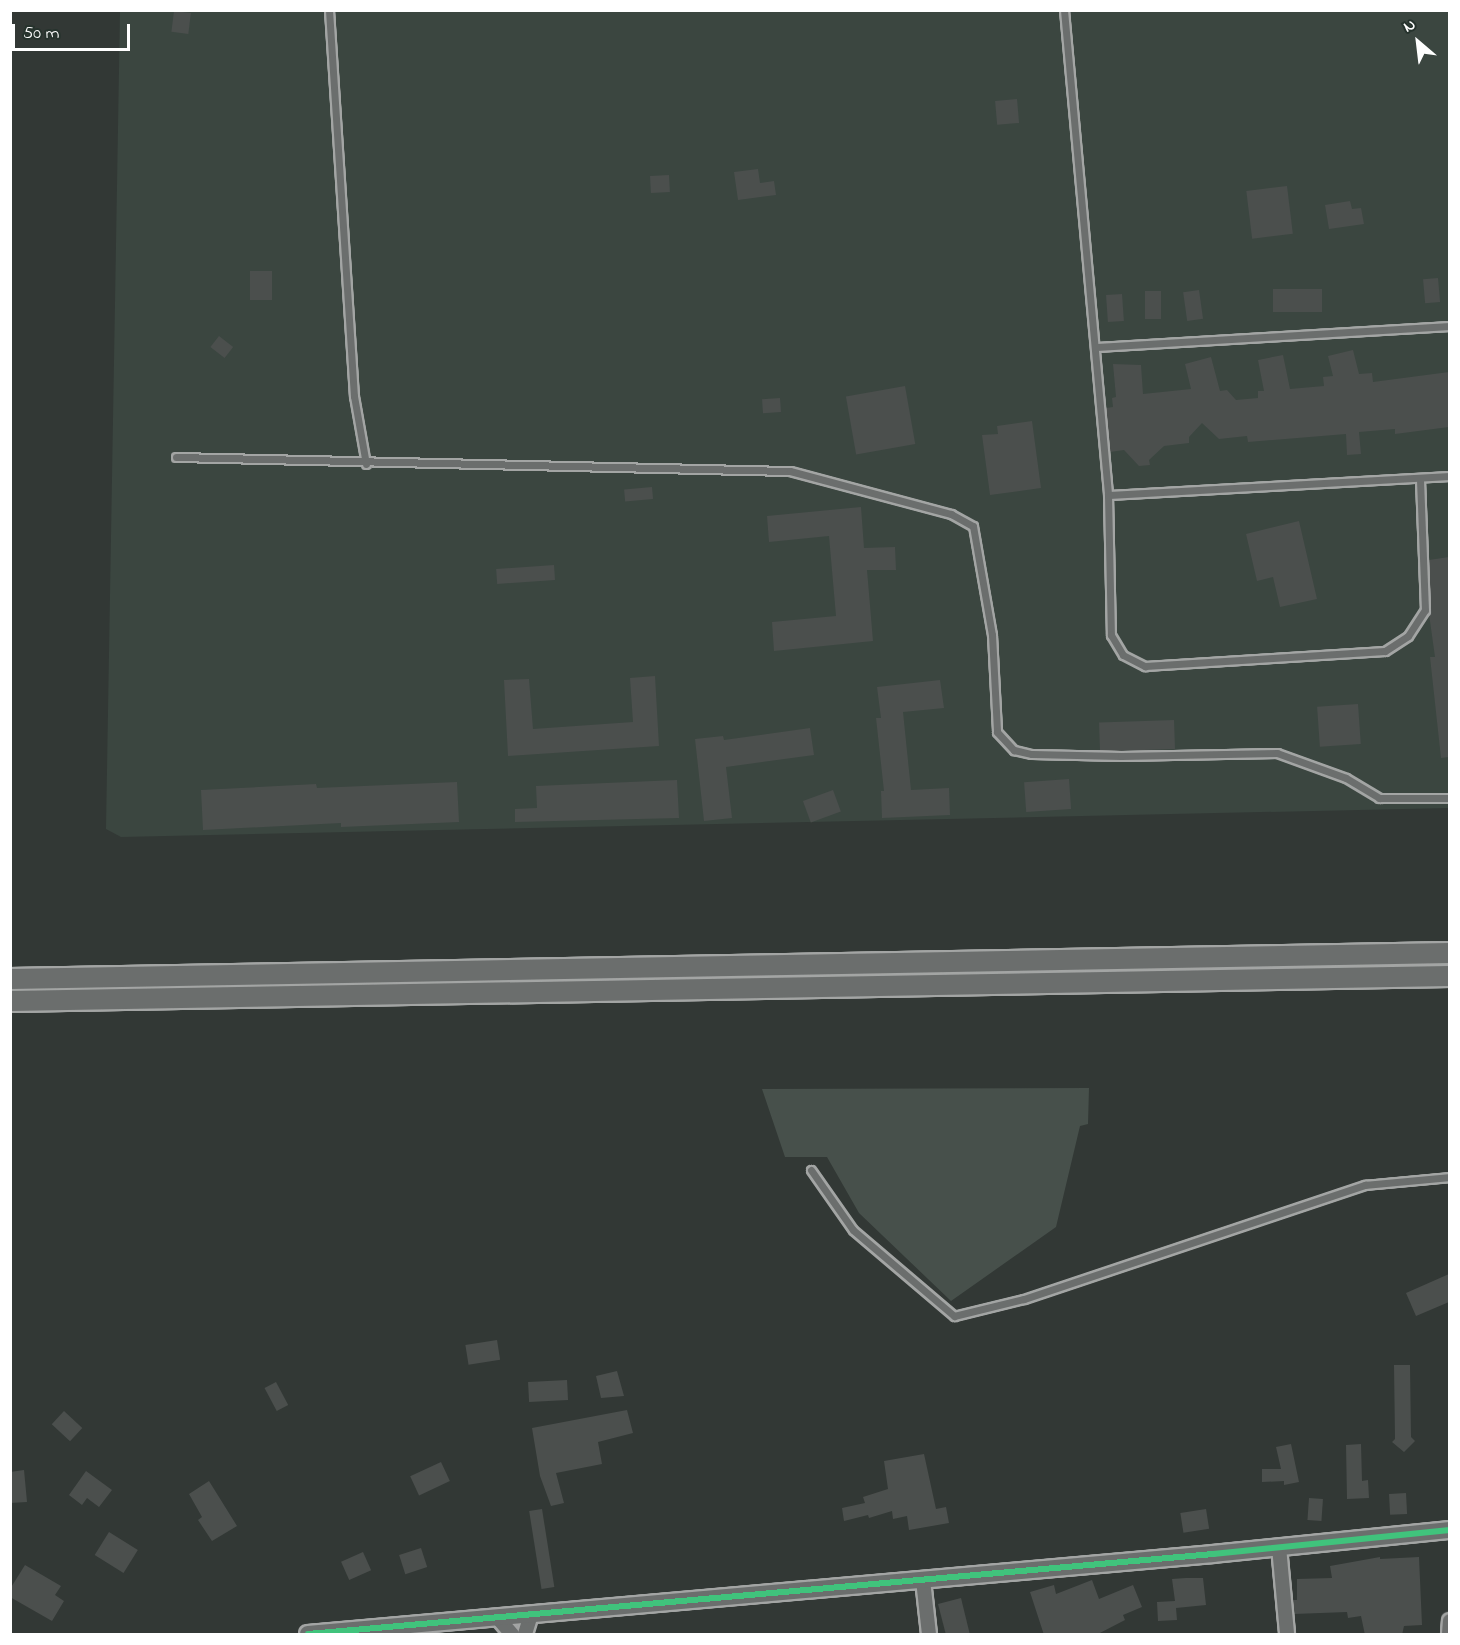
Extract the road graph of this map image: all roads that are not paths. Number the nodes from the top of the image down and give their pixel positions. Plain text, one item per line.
1 (329, 10) edge
2 (1064, 10) edge
3 (1449, 326) edge
4 (1096, 347) junction
5 (176, 458) dead end
6 (366, 464) junction
7 (1449, 476) edge
8 (1420, 478) junction
9 (1108, 495) junction
10 (1449, 798) edge
11 (1449, 953) edge
12 (1449, 976) edge
13 (10, 978) edge
14 (10, 1000) edge
15 (811, 1170) dead end
16 (1449, 1178) edge
17 (1449, 1530) edge
18 (1279, 1547) junction
19 (923, 1580) junction
20 (531, 1614) junction
21 (498, 1617) junction
22 (1449, 1621) edge
23 (308, 1635) edge
24 (512, 1635) edge
25 (525, 1635) edge
26 (929, 1635) edge
27 (1287, 1635) edge
28 (1449, 1635) edge

1 - 6 lane
2 - 4 lane
3 - 4 lane
4 - 9 lane
5 - 6 lane
6 - 10 lane
7 - 8 lane
8 - 9 lane
8 - 9 lane
11 - 13 main road
12 - 14 main road
15 - 16 lane
17 - 18 street
18 - 19 street
18 - 27 street
19 - 20 street
19 - 26 street
20 - 21 street
20 - 25 street
21 - 23 street
21 - 24 street
22 - 28 street

